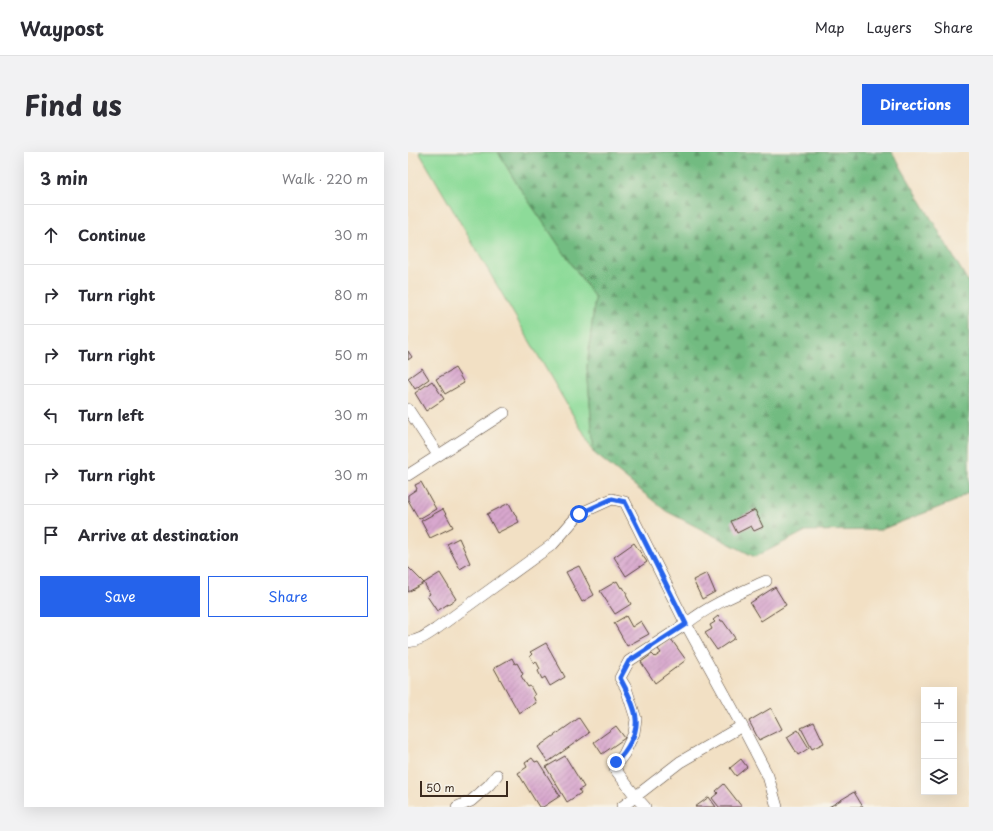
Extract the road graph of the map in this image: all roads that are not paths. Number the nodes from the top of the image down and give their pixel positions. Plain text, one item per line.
1 (408, 409) edge
2 (504, 413) dead end
3 (438, 455) junction
4 (408, 475) edge
5 (766, 581) dead end
6 (686, 624) junction
7 (408, 642) edge
8 (742, 726) junction
9 (497, 775) dead end
10 (636, 797) junction
11 (457, 807) edge
12 (622, 807) edge
13 (645, 807) edge
14 (777, 807) edge

1 - 3 street
2 - 3 street
3 - 4 street
5 - 6 street
6 - 7 street
6 - 8 street
6 - 10 street
8 - 10 street
8 - 14 street
9 - 11 street
10 - 12 street
10 - 13 street

